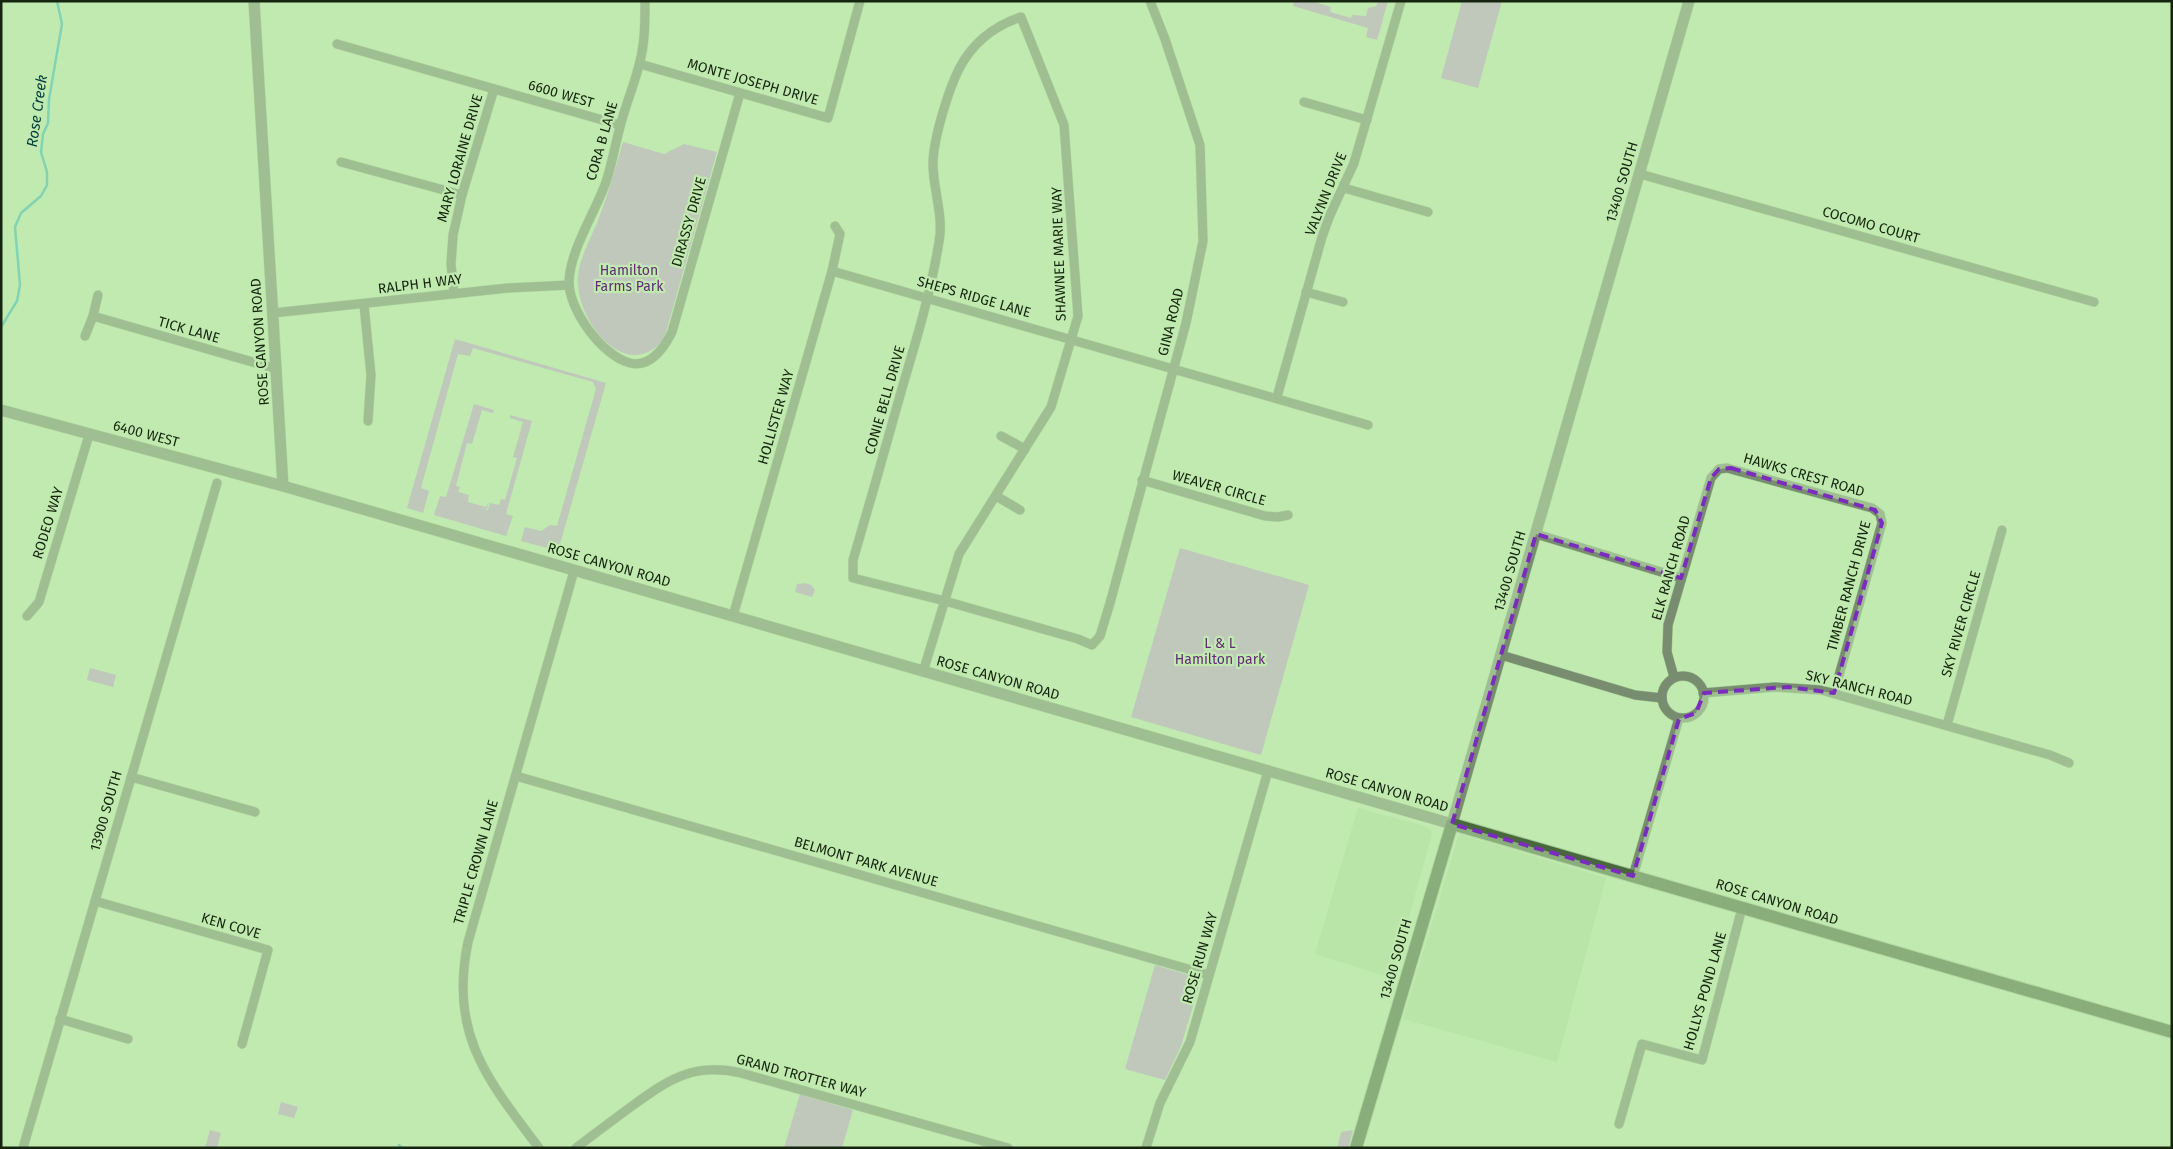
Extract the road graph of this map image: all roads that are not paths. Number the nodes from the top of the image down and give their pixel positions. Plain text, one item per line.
1 (254, 1) edge
2 (646, 1) edge
3 (860, 1) edge
4 (1150, 1) edge
5 (1400, 1) edge
6 (1686, 2) edge
7 (1021, 17) joint
8 (337, 44) dead end
9 (640, 64) junction
10 (494, 89) junction
11 (740, 93) junction
12 (1304, 102) dead end
13 (1367, 120) junction
14 (620, 125) junction
15 (341, 162) dead end
16 (1640, 174) junction
17 (1344, 188) junction
18 (462, 195) junction
19 (1428, 212) dead end
20 (835, 226) dead end
21 (832, 271) junction
22 (569, 285) junction
23 (1306, 292) junction
24 (454, 294) junction
25 (98, 295) dead end
26 (928, 298) junction
27 (1343, 302) dead end
28 (2094, 302) dead end
29 (364, 304) junction
30 (273, 313) junction
31 (93, 316) junction
32 (85, 336) dead end
33 (1072, 339) junction
34 (1173, 368) junction
35 (277, 369) junction
36 (1277, 398) junction
37 (1, 410) edge
38 (368, 421) dead end
39 (1368, 425) dead end
40 (89, 434) junction
41 (1001, 436) dead end
42 (1025, 449) junction
43 (1719, 469) joint
44 (1142, 480) junction
45 (217, 483) dead end
46 (283, 486) junction
47 (996, 496) junction
48 (1020, 510) dead end
49 (1880, 514) joint
50 (1288, 515) dead end
51 (2002, 530) dead end
52 (1536, 534) junction
53 (574, 572) junction
54 (1682, 578) junction
55 (945, 601) junction
56 (27, 616) dead end
57 (733, 616) junction
58 (1092, 645) joint
59 (1501, 655) junction
60 (924, 672) junction
61 (1674, 678) junction
62 (1834, 693) junction
63 (1703, 694) junction
64 (1662, 698) junction
65 (1679, 718) junction
66 (1947, 725) junction
67 (2070, 763) dead end
68 (1268, 771) junction
69 (516, 776) junction
70 (131, 777) junction
71 (255, 812) dead end
72 (1452, 824) junction
73 (1633, 876) junction
74 (94, 901) junction
75 (1742, 908) junction
76 (1209, 975) junction
77 (60, 1019) junction
78 (2172, 1032) edge
79 (128, 1039) dead end
80 (242, 1044) dead end
81 (1619, 1124) dead end
82 (23, 1146) edge
83 (34, 1148) edge
84 (539, 1148) edge
85 (576, 1148) edge
86 (1008, 1148) edge
87 (1146, 1148) edge
88 (1356, 1148) edge

1 - 30 street, ROSE CANYON ROAD
2 - 9 street, CORA B LANE
3 - 11 street, MONTE JOSEPH DRIVE
4 - 34 street, GINA ROAD
5 - 13 street, VALYNN DRIVE
6 - 16 street, 13400 SOUTH
7 - 26 street, CONIE BELL DRIVE
7 - 33 street, SHAWNEE MARIE WAY
8 - 10 street, 6600 WEST
9 - 11 street, MONTE JOSEPH DRIVE
9 - 14 street, CORA B LANE
10 - 14 street, 6600 WEST
10 - 18 street, MARY LORAINE DRIVE
11 - 22 street, DIRASSY DRIVE
12 - 13 street
13 - 17 street, VALYNN DRIVE
14 - 22 street, CORA B LANE
15 - 18 street
16 - 28 street, COCOMO COURT
16 - 52 street, 13400 SOUTH
17 - 19 street
17 - 23 street, VALYNN DRIVE
18 - 24 street, MARY LORAINE DRIVE
20 - 21 street, HOLLISTER WAY
21 - 26 street, SHEPS RIDGE LANE
21 - 57 street, HOLLISTER WAY
22 - 24 street, RALPH H WAY
23 - 27 street
23 - 36 street, VALYNN DRIVE
24 - 29 street, RALPH H WAY
25 - 31 street
26 - 33 street, SHEPS RIDGE LANE
26 - 55 street, CONIE BELL DRIVE
29 - 30 street, RALPH H WAY
29 - 38 street
30 - 35 street, ROSE CANYON ROAD
31 - 32 street
31 - 35 street, TICK LANE
33 - 34 street, SHEPS RIDGE LANE
33 - 42 street, SHAWNEE MARIE WAY
34 - 36 street, SHEPS RIDGE LANE
34 - 44 street, GINA ROAD
35 - 46 street, ROSE CANYON ROAD
36 - 39 street, SHEPS RIDGE LANE
37 - 40 street, 6400 WEST
40 - 46 street, 6400 WEST
40 - 56 street, RODEO WAY
41 - 42 street
42 - 47 street, SHAWNEE MARIE WAY
43 - 49 street, HAWKS CREST ROAD
43 - 54 street, ELK RANCH ROAD
44 - 50 street, WEAVER CIRCLE
44 - 58 street, GINA ROAD
45 - 70 street, 13900 SOUTH
46 - 53 street, ROSE CANYON ROAD
47 - 48 street
47 - 55 street, SHAWNEE MARIE WAY
49 - 62 street, TIMBER RANCH DRIVE
51 - 66 street, SKY RIVER CIRCLE
52 - 54 street
52 - 59 street, 13400 SOUTH
53 - 57 street, ROSE CANYON ROAD
53 - 69 street, TRIPLE CROWN LANE
54 - 61 street, ELK RANCH ROAD
55 - 58 street, CONIE BELL DRIVE
55 - 60 street, SHAWNEE MARIE WAY
57 - 60 street, ROSE CANYON ROAD
59 - 64 street
59 - 72 street, 13400 SOUTH
60 - 68 street, ROSE CANYON ROAD
61 - 63 street
61 - 64 street
62 - 63 street, SKY RANCH ROAD
62 - 66 street, SKY RANCH ROAD
63 - 65 street
64 - 65 street
65 - 73 street
66 - 67 street, SKY RANCH ROAD
68 - 72 street, ROSE CANYON ROAD
68 - 76 street, ROSE RUN WAY
69 - 76 street, BELMONT PARK AVENUE
69 - 84 street, TRIPLE CROWN LANE
70 - 71 street
70 - 74 street, 13900 SOUTH
72 - 73 main road, ROSE CANYON ROAD
72 - 88 main road, 13400 SOUTH
73 - 75 main road, ROSE CANYON ROAD
74 - 77 street, 13900 SOUTH
74 - 80 street, KEN COVE
75 - 78 main road, ROSE CANYON ROAD
75 - 81 street, HOLLYS POND LANE
76 - 87 street, ROSE RUN WAY
77 - 79 street
77 - 82 street, 13900 SOUTH
82 - 83 street
85 - 86 street, GRAND TROTTER WAY

